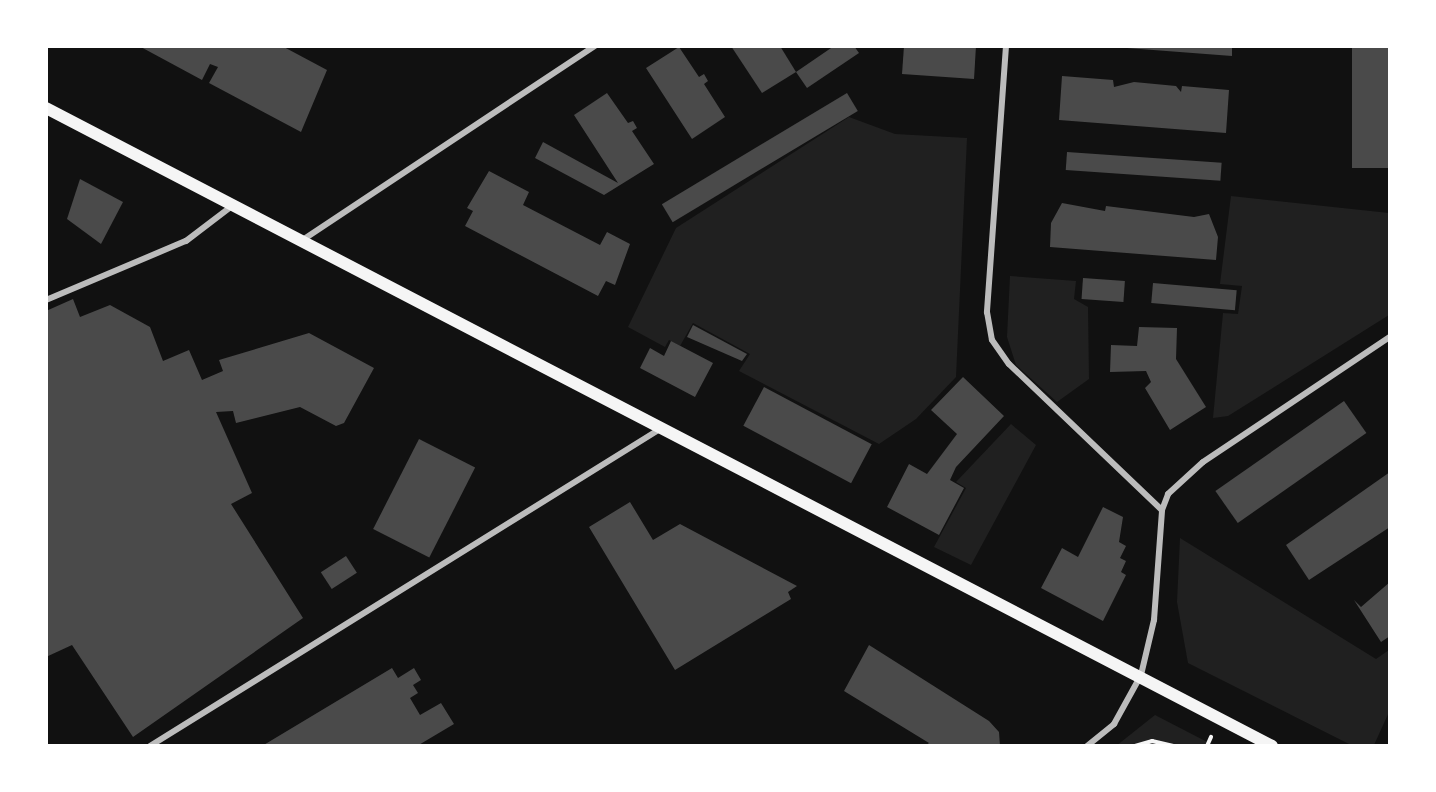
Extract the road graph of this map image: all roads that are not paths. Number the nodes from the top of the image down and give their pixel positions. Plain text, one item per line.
1 (596, 46) edge
2 (1006, 46) edge
3 (46, 108) edge
4 (232, 205) junction
5 (300, 241) junction
6 (46, 300) edge
7 (1389, 337) edge
8 (660, 429) junction
9 (1162, 510) junction
10 (1141, 675) junction
11 (150, 746) edge
12 (1087, 746) edge
13 (1272, 746) edge

1 - 5 street
2 - 9 street
3 - 4 main road
4 - 5 main road
4 - 6 street
5 - 8 main road
7 - 9 street
8 - 10 main road
8 - 11 street
9 - 10 street
10 - 12 street
10 - 13 main road

